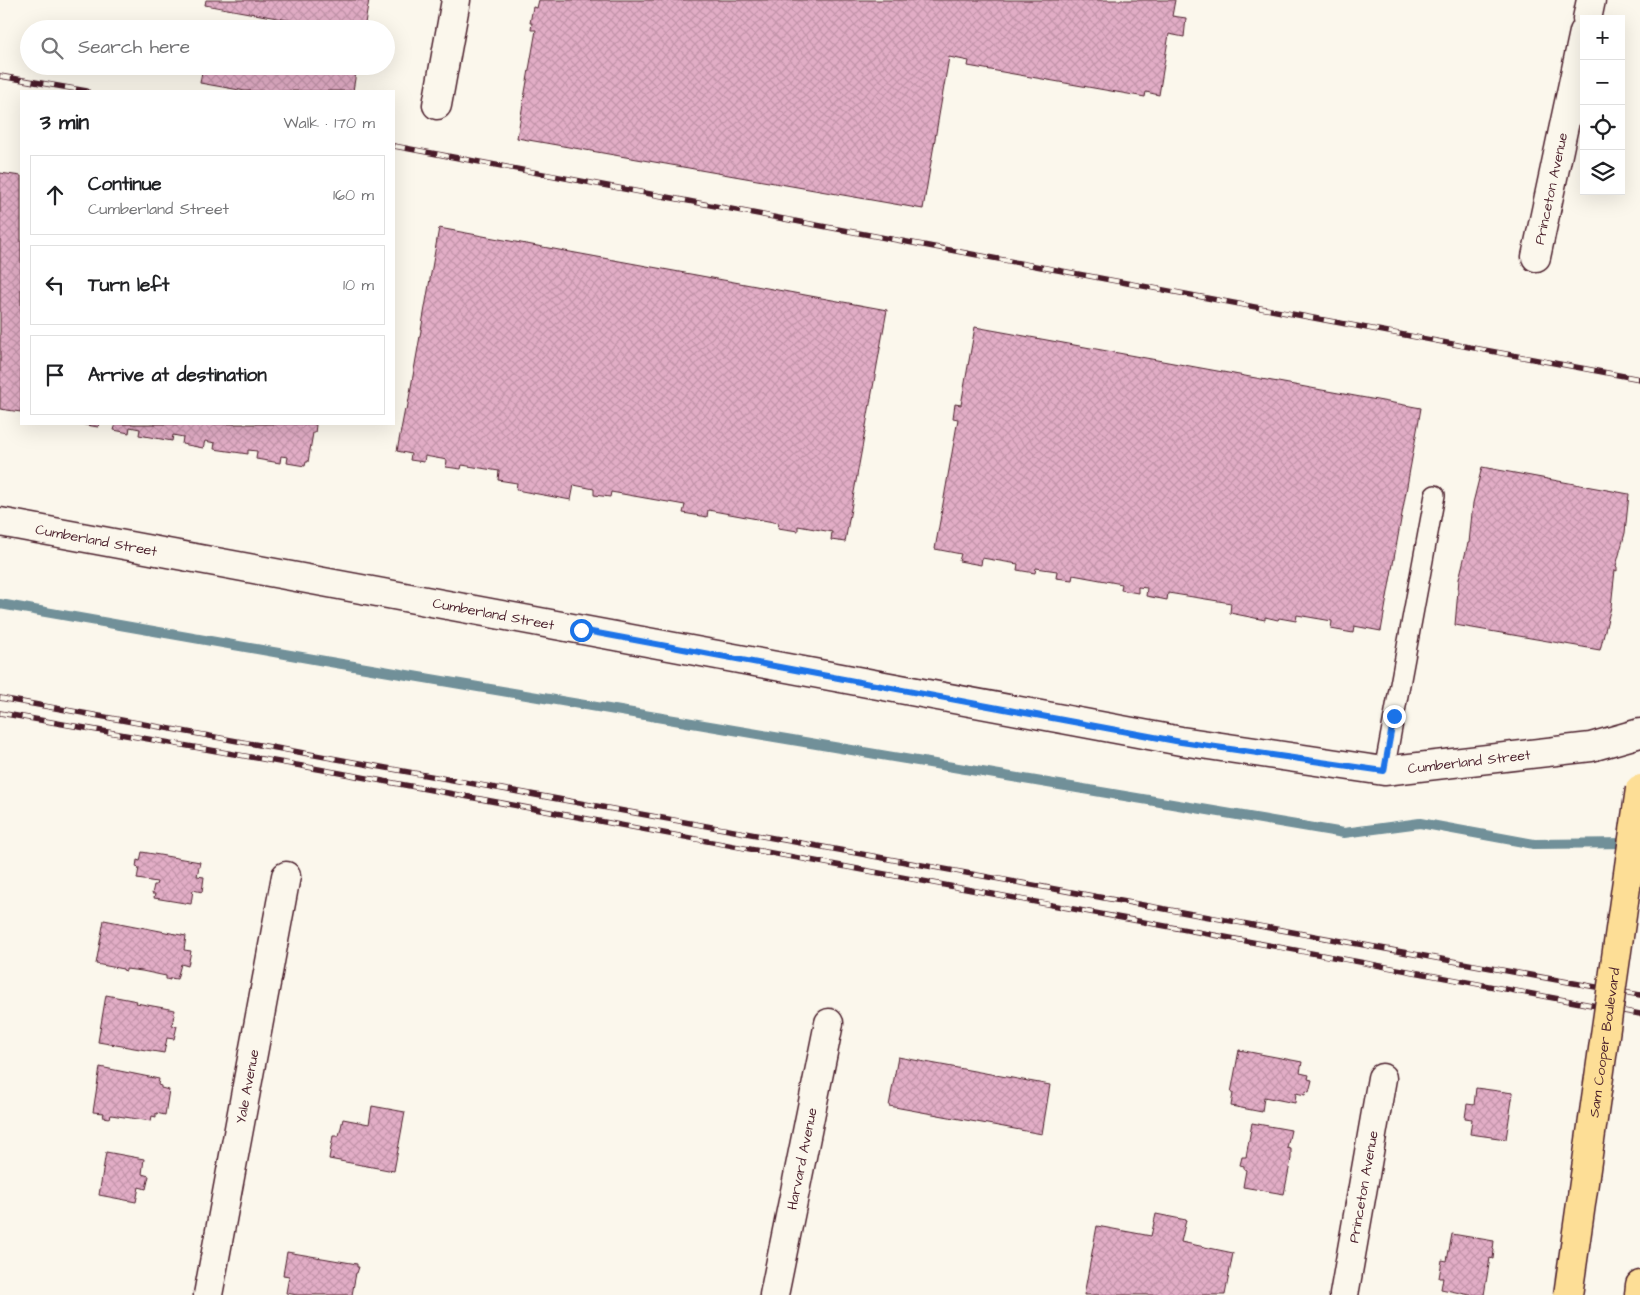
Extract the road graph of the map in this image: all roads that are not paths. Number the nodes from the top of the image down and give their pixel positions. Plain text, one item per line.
1 (456, 0) edge
2 (1590, 0) edge
3 (1587, 15) edge
4 (1580, 51) edge
5 (437, 105) dead end
6 (1536, 257) dead end
7 (1435, 496) dead end
8 (0, 522) edge
9 (1640, 733) edge
10 (1384, 771) junction
11 (1640, 789) edge
12 (286, 876) dead end
13 (829, 1023) dead end
14 (1382, 1078) dead end
15 (1640, 1285) edge
16 (208, 1295) edge
17 (774, 1295) edge
18 (1344, 1295) edge
19 (1568, 1295) edge
20 (1638, 1295) edge

1 - 5 street
2 - 3 street
4 - 6 street, Princeton Avenue
7 - 10 lane
8 - 10 street, Cumberland Street
9 - 10 street, Cumberland Street
11 - 19 main road, Sam Cooper Boulevard, bridge
12 - 16 street, Yale Avenue
13 - 17 street, Harvard Avenue
14 - 18 street, Princeton Avenue
15 - 20 main road

